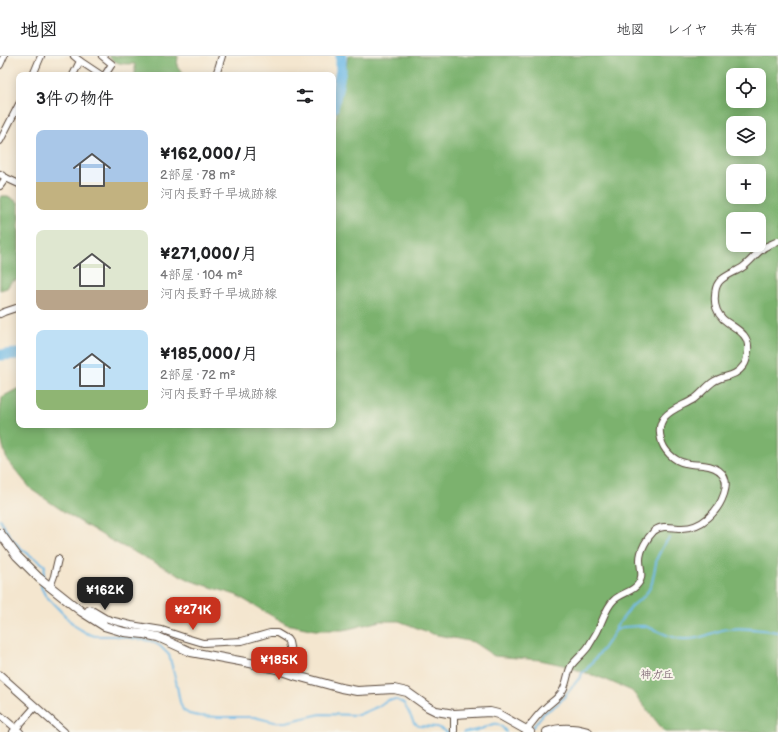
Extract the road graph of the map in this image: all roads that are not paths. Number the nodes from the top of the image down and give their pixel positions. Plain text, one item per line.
1 (4, 56) edge
2 (42, 56) edge
3 (74, 56) edge
4 (102, 56) edge
5 (222, 56) edge
6 (80, 60) junction
7 (0, 65) edge
8 (34, 72) edge
9 (74, 72) edge
10 (97, 72) edge
11 (107, 72) edge
12 (217, 72) edge
13 (16, 110) edge
14 (0, 141) edge
15 (0, 174) edge
16 (6, 178) junction
17 (16, 183) edge
18 (0, 186) edge
19 (778, 241) edge
20 (16, 308) edge
21 (0, 314) edge
22 (0, 533) edge
23 (58, 559) dead end
24 (45, 582) junction
25 (104, 626) junction
26 (0, 675) edge
27 (297, 676) junction
28 (35, 706) junction
29 (0, 715) edge
30 (454, 716) junction
31 (16, 731) edge
32 (528, 731) edge
33 (64, 732) edge
34 (454, 732) edge
35 (547, 732) edge
36 (588, 732) edge

1 - 7 street
2 - 8 street
3 - 6 street
4 - 11 street
5 - 12 street
6 - 9 street
6 - 10 street
13 - 14 street
15 - 16 street
16 - 17 street
16 - 18 street
19 - 32 street
20 - 21 street
22 - 24 main road
23 - 24 street
24 - 25 main road
25 - 27 main road
25 - 27 street
26 - 28 street
27 - 30 main road
28 - 31 street
28 - 33 street
29 - 31 street
30 - 32 main road
30 - 34 street
35 - 36 main road

